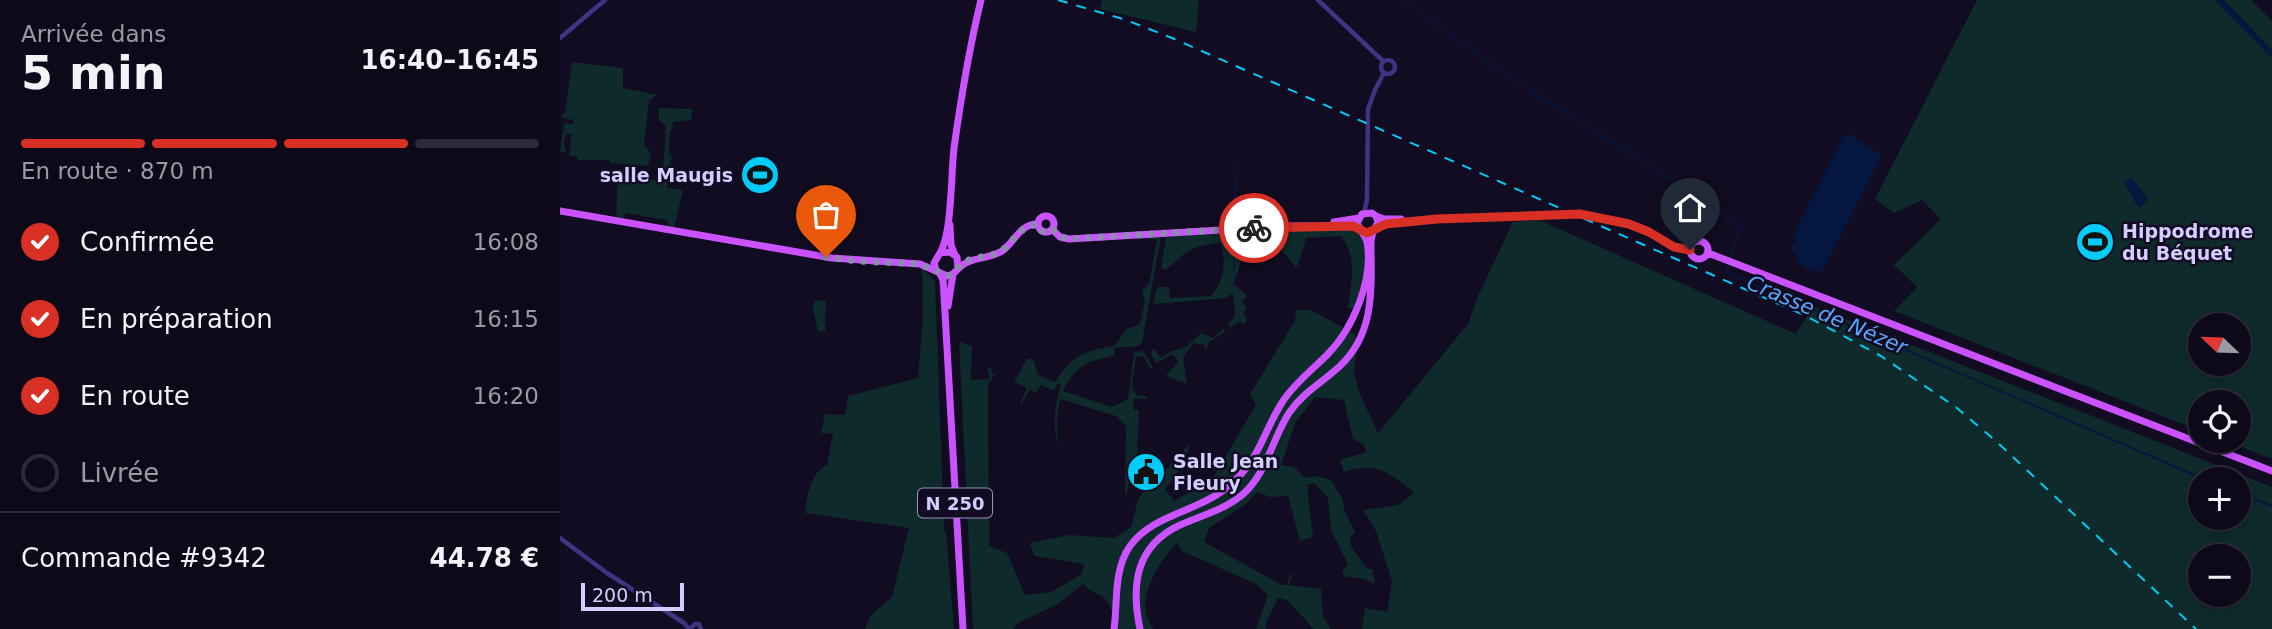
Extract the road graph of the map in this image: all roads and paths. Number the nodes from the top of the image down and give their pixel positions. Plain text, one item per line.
1 (604, 0) edge
2 (981, 0) edge
3 (1318, 0) edge
4 (560, 38) edge
5 (1383, 61) junction
6 (1384, 73) junction
7 (560, 211) edge
8 (948, 214) junction
9 (1368, 215) junction
10 (1437, 219) junction
11 (1038, 225) junction
12 (1288, 226) junction
13 (1052, 229) junction
14 (1361, 230) junction
15 (1375, 230) junction
16 (1690, 250) junction
17 (1708, 253) junction
18 (938, 255) junction
19 (956, 256) junction
20 (967, 261) junction
21 (920, 264) junction
22 (956, 271) junction
23 (938, 272) junction
24 (946, 324) junction
25 (2272, 471) edge
26 (560, 538) edge
27 (691, 627) edge
28 (701, 628) edge
29 (963, 629) edge
30 (1114, 629) edge
31 (1140, 629) edge

1 - 4 street
2 - 8 main road, N 250
3 - 5 street
5 - 6 street
5 - 6 street
6 - 9 street
7 - 21 main road
8 - 18 main road, N 250
8 - 19 main road, N 250
9 - 10 main road
9 - 12 main road
9 - 14 main road
9 - 15 main road
10 - 15 main road
10 - 16 main road
11 - 13 main road
11 - 13 main road
11 - 20 main road
12 - 13 main road
12 - 14 main road
14 - 15 main road
14 - 30 main road
15 - 31 main road
16 - 17 main road
16 - 17 main road
17 - 25 main road
18 - 19 main road
18 - 21 main road
18 - 23 main road, N 250
19 - 20 main road
19 - 22 main road, N 250
20 - 22 main road
21 - 23 main road
22 - 23 main road
22 - 24 main road, N 250
23 - 24 main road, N 250
24 - 29 main road, N 250
26 - 27 street
27 - 28 street

